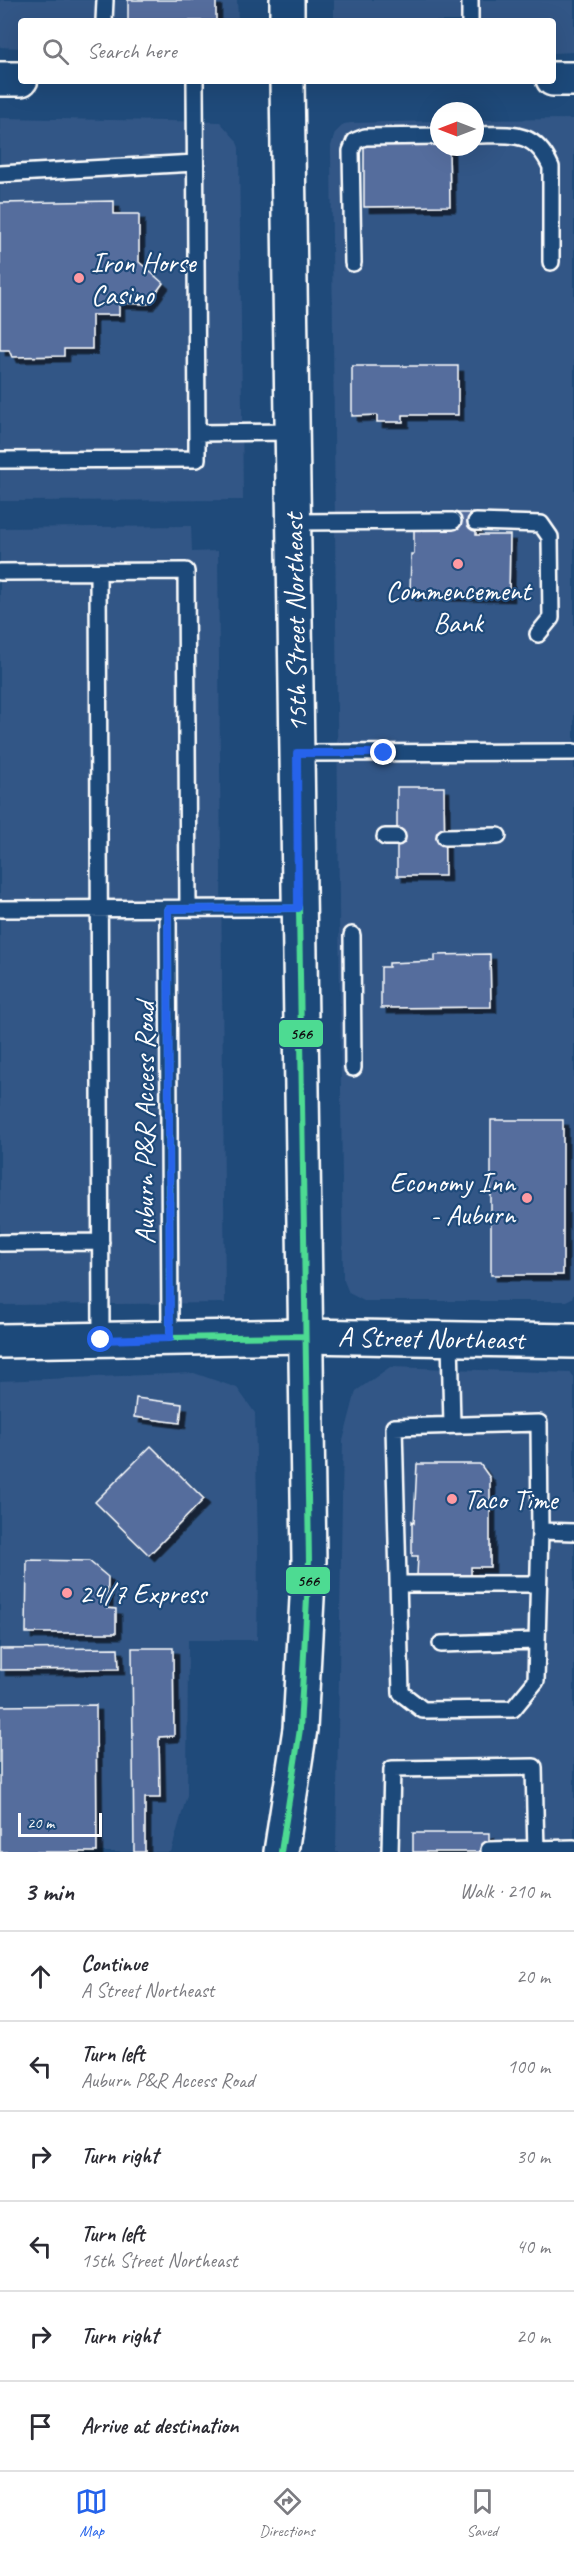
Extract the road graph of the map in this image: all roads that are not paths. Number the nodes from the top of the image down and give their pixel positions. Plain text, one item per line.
1 (105, 0) edge
2 (287, 0) edge
3 (470, 0) edge
4 (104, 18) edge
5 (287, 18) edge
6 (470, 18) edge
7 (0, 79) edge
8 (18, 79) edge
9 (556, 79) edge
10 (574, 79) edge
11 (195, 84) edge
12 (287, 84) edge
13 (484, 135) edge
14 (430, 136) edge
15 (195, 163) junction
16 (0, 174) edge
17 (551, 262) dead end
18 (353, 263) dead end
19 (292, 432) junction
20 (197, 433) junction
21 (0, 460) edge
22 (453, 521) dead end
23 (293, 522) junction
24 (476, 522) dead end
25 (0, 572) edge
26 (98, 572) junction
27 (538, 634) dead end
28 (574, 752) edge
29 (297, 753) junction
30 (498, 836) dead end
31 (445, 837) dead end
32 (188, 908) junction
33 (298, 908) junction
34 (0, 909) edge
35 (99, 909) junction
36 (168, 909) junction
37 (352, 935) dead end
38 (353, 1068) dead end
39 (101, 1242) junction
40 (0, 1243) edge
41 (305, 1336) junction
42 (170, 1338) junction
43 (450, 1338) junction
44 (101, 1340) junction
45 (0, 1341) edge
46 (574, 1341) edge
47 (452, 1425) junction
48 (540, 1531) junction
49 (574, 1532) edge
50 (398, 1584) junction
51 (538, 1584) junction
52 (537, 1641) junction
53 (441, 1644) dead end
54 (574, 1848) edge
55 (489, 1850) dead end
56 (536, 1851) edge
57 (282, 1852) edge
58 (390, 1852) edge

1 - 4 lane
2 - 5 main road
3 - 6 lane
7 - 8 main road
9 - 10 main road
11 - 15 lane
12 - 19 main road, 15th Street Northeast
13 - 17 lane
14 - 18 lane
15 - 16 lane
15 - 20 lane
19 - 20 lane
19 - 23 main road, 15th Street Northeast
20 - 21 lane
22 - 23 lane
23 - 29 main road, 15th Street Northeast
24 - 27 lane
25 - 26 lane
26 - 32 lane
26 - 35 lane
28 - 29 lane
29 - 33 main road, 15th Street Northeast
30 - 31 lane
32 - 33 lane
32 - 36 lane
33 - 41 main road, 15th Street Northeast
34 - 35 lane
35 - 36 lane
35 - 39 lane
36 - 42 lane, Auburn P&R Access Road
37 - 38 lane
39 - 40 lane
39 - 44 lane
41 - 42 main road, A Street Northeast
41 - 43 main road, A Street Northeast
41 - 57 main road, 15th Street Northeast
42 - 44 main road, A Street Northeast
43 - 46 main road, A Street Northeast
43 - 47 lane
44 - 45 main road, A Street Northeast
47 - 48 lane
47 - 50 lane
48 - 49 lane
48 - 51 lane
50 - 51 lane
50 - 52 lane
51 - 52 lane
52 - 53 lane
54 - 56 lane
55 - 56 lane
56 - 58 lane

